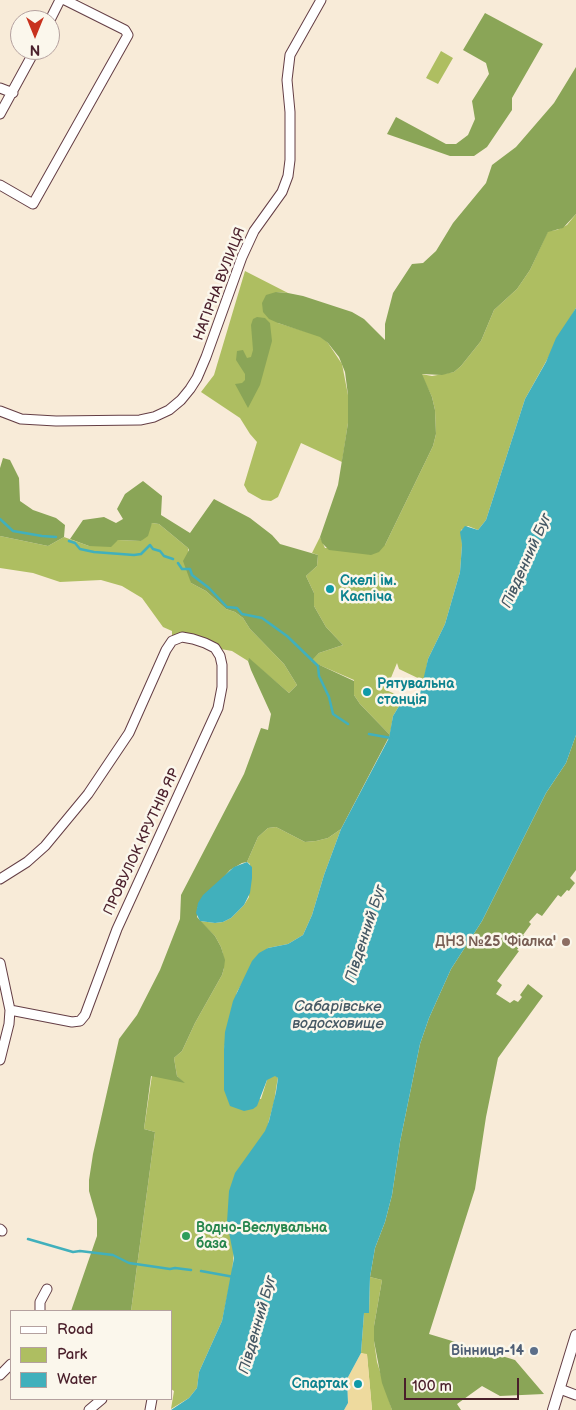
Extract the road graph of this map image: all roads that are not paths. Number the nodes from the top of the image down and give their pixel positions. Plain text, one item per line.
1 (66, 0) edge
2 (321, 0) edge
3 (30, 60) edge
4 (0, 88) edge
5 (12, 94) junction
6 (0, 114) edge
7 (0, 184) edge
8 (0, 411) edge
9 (1, 877) edge
10 (0, 963) edge
11 (10, 1010) junction
12 (0, 1060) edge
13 (47, 1289) dead end
14 (40, 1310) edge
15 (576, 1335) edge
16 (10, 1365) edge
17 (0, 1375) edge
18 (560, 1389) junction
19 (576, 1395) edge
20 (101, 1400) edge
21 (89, 1410) edge
22 (553, 1410) edge

1 - 7 street
2 - 8 street, НАГІРНА ВУЛИЦЯ
3 - 5 street
4 - 5 street
5 - 6 street
9 - 11 street, ПРОВУЛОК КРУТНІВ ЯР
10 - 11 street
11 - 12 street
13 - 14 street
15 - 18 main road
16 - 17 street
18 - 19 street
18 - 22 main road
20 - 21 street

